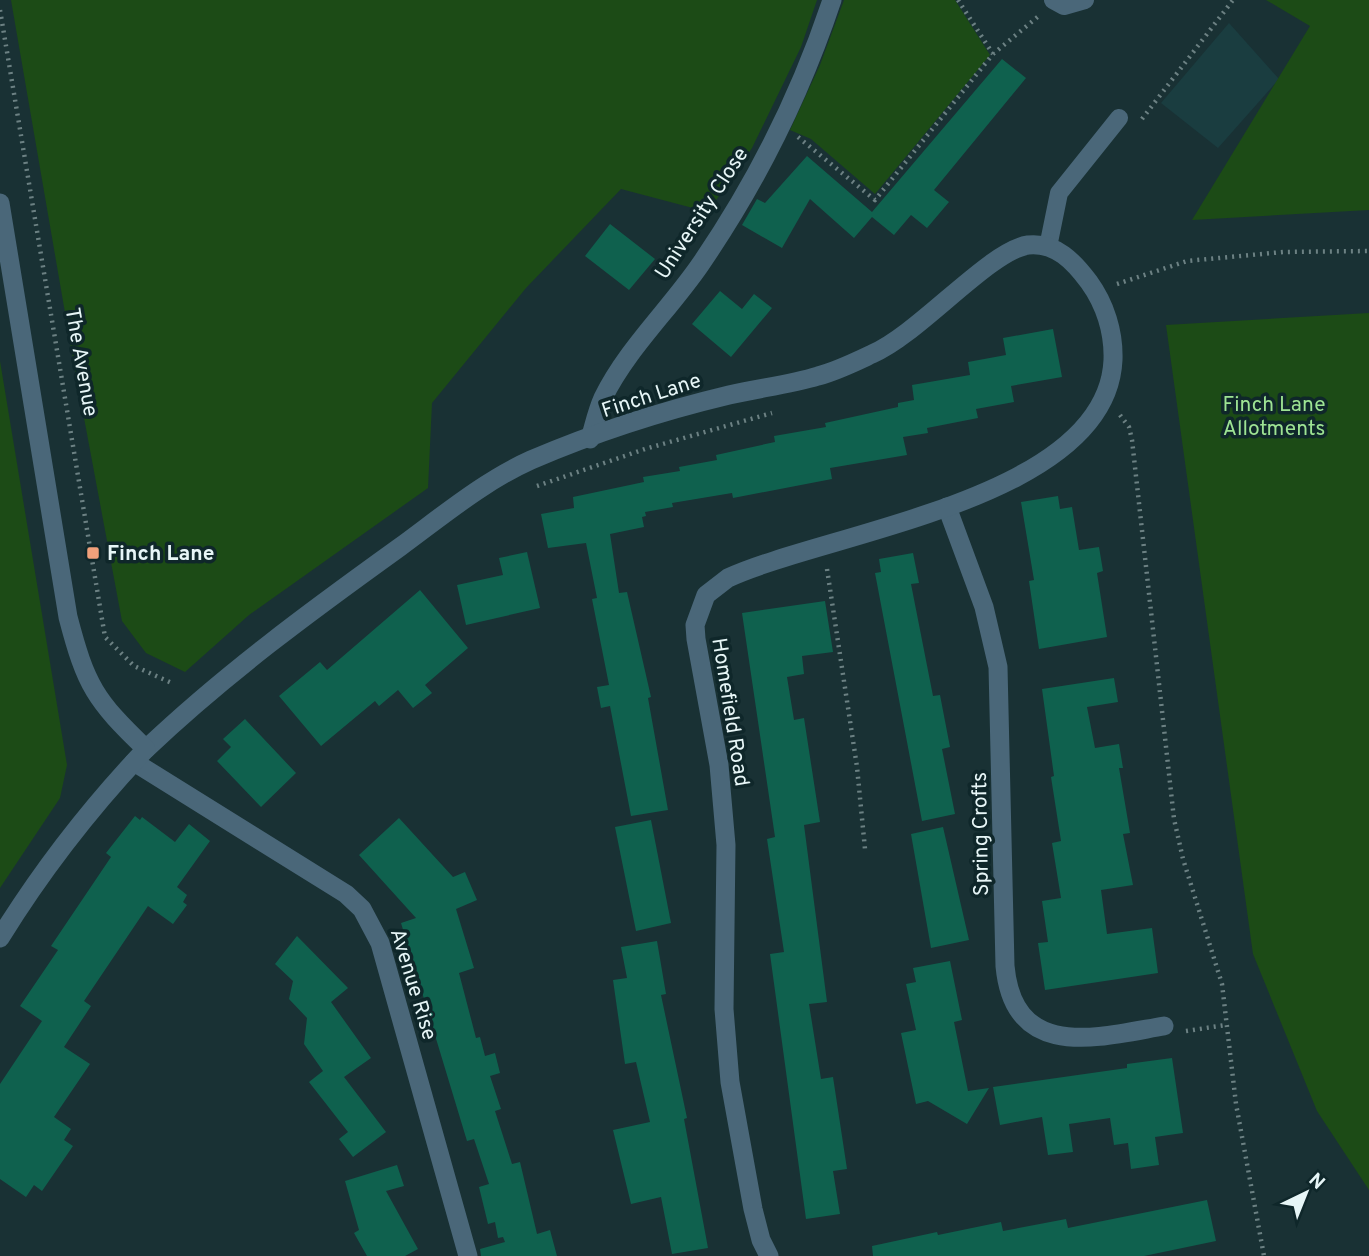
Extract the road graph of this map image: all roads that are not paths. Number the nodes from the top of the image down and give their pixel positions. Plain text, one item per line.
1 (832, 0) edge
2 (1085, 0) edge
3 (1055, 1) edge
4 (1119, 118) dead end
5 (0, 203) edge
6 (1048, 247) junction
7 (590, 439) junction
8 (947, 507) junction
9 (140, 755) junction
10 (0, 938) edge
11 (1164, 1026) road end
12 (468, 1256) edge
13 (769, 1256) edge

1 - 7 street, University Close
2 - 3 lane
4 - 6 lane
5 - 9 street
6 - 7 street, Finch Lane
6 - 8 street, Homefield Road
7 - 9 street, Finch Lane
8 - 11 street, Spring Crofts
8 - 13 street, Homefield Road
9 - 10 street, Finch Lane
9 - 12 street, Avenue Rise

